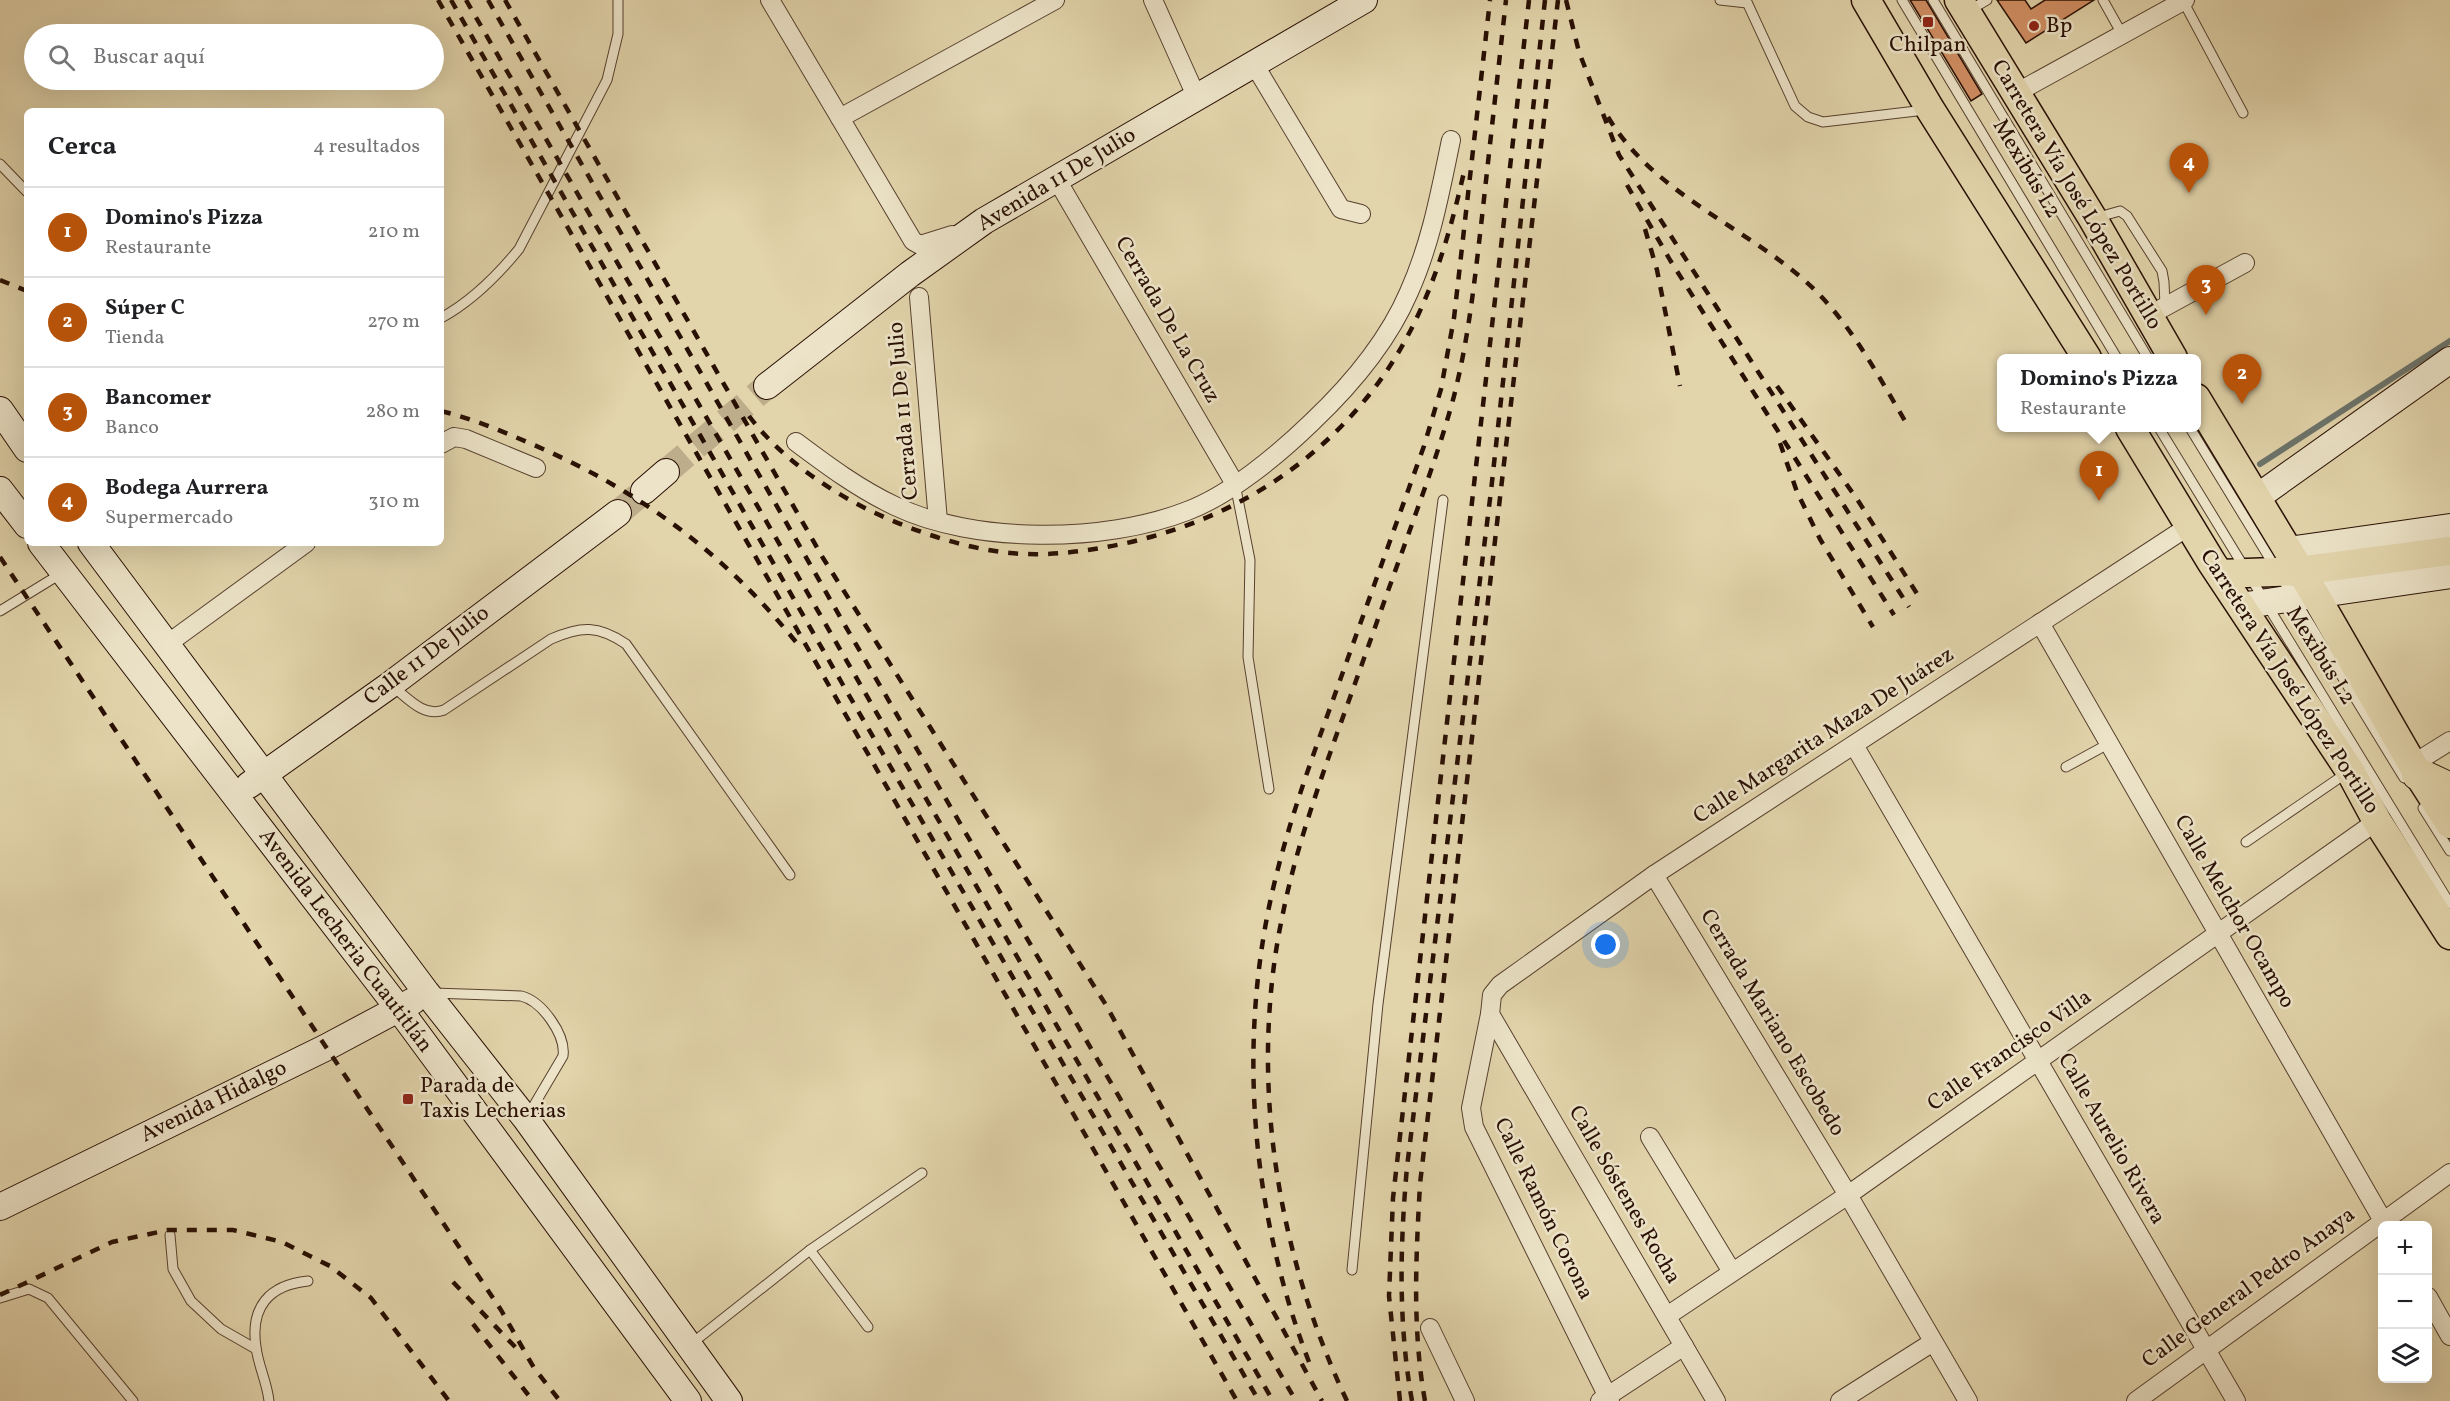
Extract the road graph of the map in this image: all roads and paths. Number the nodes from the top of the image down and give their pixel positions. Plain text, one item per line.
1 (618, 0) edge
2 (770, 0) edge
3 (1055, 0) edge
4 (1153, 0) edge
5 (1720, 0) edge
6 (1866, 0) edge
7 (1902, 0) edge
8 (1934, 0) edge
9 (2103, 0) edge
10 (1361, 1) edge
11 (2184, 1) edge
12 (1747, 2) edge
13 (1971, 4) edge
14 (2122, 34) junction
15 (1254, 64) junction
16 (2016, 93) junction
17 (1197, 98) junction
18 (1930, 109) junction
19 (2243, 113) dead end
20 (840, 118) junction
21 (1451, 140) dead end
22 (0, 165) edge
23 (1057, 180) junction
24 (24, 189) edge
25 (1361, 214) dead end
26 (984, 221) junction
27 (2245, 263) dead end
28 (919, 297) dead end
29 (2156, 312) junction
30 (444, 316) edge
31 (2084, 354) edge
32 (2115, 354) edge
33 (2146, 354) edge
34 (2172, 354) edge
35 (2448, 365) edge
36 (766, 386) tunnel mouth
37 (2201, 406) edge
38 (0, 410) edge
39 (2132, 432) edge
40 (2161, 432) edge
41 (2193, 432) edge
42 (444, 442) edge
43 (796, 442) dead end
44 (24, 445) edge
45 (536, 468) dead end
46 (666, 472) tunnel mouth
47 (1235, 484) junction
48 (0, 490) edge
49 (644, 491) tunnel mouth
50 (2256, 498) junction
51 (1443, 500) dead end
52 (618, 513) tunnel mouth
53 (24, 521) edge
54 (938, 521) junction
55 (2189, 525) junction
56 (2450, 527) edge
57 (43, 546) edge
58 (93, 546) edge
59 (302, 546) edge
60 (2450, 552) edge
61 (2288, 564) junction
62 (63, 573) junction
63 (2233, 574) junction
64 (2450, 575) edge
65 (2304, 597) junction
66 (2252, 604) junction
67 (0, 611) edge
68 (2040, 623) junction
69 (166, 645) junction
70 (390, 685) junction
71 (2450, 741) edge
72 (2110, 743) junction
73 (1854, 745) junction
74 (2066, 767) dead end
75 (2350, 771) junction
76 (263, 775) junction
77 (2416, 783) junction
78 (1269, 789) dead end
79 (2450, 789) edge
80 (234, 796) junction
81 (2378, 821) junction
82 (2450, 824) edge
83 (2246, 842) dead end
84 (2450, 851) edge
85 (790, 875) dead end
86 (1654, 875) junction
87 (2450, 904) edge
88 (2218, 933) junction
89 (2450, 935) edge
90 (426, 992) junction
91 (1492, 995) joint
92 (399, 1009) junction
93 (1490, 1014) junction
94 (2038, 1060) junction
95 (526, 1119) junction
96 (1650, 1137) dead end
97 (922, 1173) dead end
98 (2450, 1173) edge
99 (1848, 1195) junction
100 (0, 1207) edge
101 (2384, 1221) edge
102 (2388, 1221) edge
103 (2378, 1228) edge
104 (170, 1235) dead end
105 (810, 1250) junction
106 (1352, 1270) dead end
107 (1732, 1272) junction
108 (308, 1281) dead end
109 (0, 1298) edge
110 (2432, 1305) edge
111 (1667, 1316) junction
112 (868, 1327) dead end
113 (1430, 1328) dead end
114 (2450, 1336) edge
115 (1933, 1341) junction
116 (689, 1345) junction
117 (1684, 1346) junction
118 (256, 1349) junction
119 (2206, 1350) junction
120 (1605, 1399) edge
121 (133, 1401) edge
122 (269, 1401) edge
123 (688, 1401) edge
124 (729, 1401) edge
125 (1465, 1401) edge
126 (1716, 1401) edge
127 (1840, 1401) edge
128 (1968, 1401) edge
129 (2136, 1401) edge
130 (2236, 1401) edge

1 - 30 lane
2 - 20 street
3 - 20 street
4 - 17 street
5 - 12 lane
6 - 18 main road
7 - 32 lane, Mexibús L2
8 - 33 lane, Mexibús L2
9 - 14 lane
10 - 15 main road, Avenida 11 De Julio
11 - 14 street
11 - 19 lane
12 - 18 lane
13 - 16 main road, Carretera Vía José López Portillo
14 - 16 street
15 - 17 main road, Avenida 11 De Julio
15 - 25 street
16 - 29 main road, Carretera Vía José López Portillo
17 - 23 main road, Avenida 11 De Julio
18 - 31 main road
20 - 26 street
21 - 47 street
22 - 24 lane
23 - 26 main road, Avenida 11 De Julio
23 - 47 street, Cerrada De La Cruz
26 - 36 main road, Avenida 11 De Julio
27 - 29 street
28 - 54 street, Cerrada 11 De Julio
29 - 34 main road, Carretera Vía José López Portillo
35 - 50 main road
37 - 50 main road
38 - 44 main road
39 - 55 main road, Carretera Vía José López Portillo
40 - 63 lane
41 - 61 lane
42 - 45 street
43 - 54 street
46 - 49 main road
47 - 54 street
47 - 78 lane
48 - 53 main road
50 - 61 main road
51 - 106 lane
52 - 70 main road, Calle 11 De Julio
55 - 63 main road, Carretera Vía José López Portillo
55 - 68 street, Calle Margarita Maza De Juárez
56 - 61 main road
57 - 62 main road, Avenida Lecheria Cuautitlán
58 - 62 main road
58 - 69 main road, Avenida Lecheria Cuautitlán
59 - 69 street
60 - 61 main road
61 - 63 main road
61 - 65 main road
62 - 67 lane
62 - 80 main road, Avenida Lecheria Cuautitlán
63 - 66 main road, Carretera Vía José López Portillo
64 - 65 main road
65 - 66 main road
65 - 77 main road
66 - 75 main road, Carretera Vía José López Portillo
66 - 87 lane, Mexibús L2
68 - 72 street, Calle Melchor Ocampo
68 - 73 street, Calle Margarita Maza De Juárez
69 - 76 main road, Avenida Lecheria Cuautitlán
70 - 76 main road, Calle 11 De Julio
70 - 85 lane
71 - 77 street
72 - 74 lane
72 - 88 street, Calle Melchor Ocampo
73 - 86 street, Calle Margarita Maza De Juárez
73 - 94 street, Calle Aurelio Rivera
75 - 81 main road, Carretera Vía José López Portillo
75 - 83 lane
76 - 80 main road, Calle 11 De Julio
76 - 90 main road, Avenida Lecheria Cuautitlán
77 - 79 highway
77 - 82 main road
77 - 84 lane
80 - 92 main road, Avenida Lecheria Cuautitlán
81 - 88 street, Calle Francisco Villa
81 - 89 main road, Carretera Vía José López Portillo
86 - 91 street, Calle Margarita Maza De Juárez
86 - 99 street, Cerrada Mariano Escobedo
88 - 94 street, Calle Francisco Villa
88 - 101 street, Calle Melchor Ocampo
90 - 92 main road, Avenida Hidalgo
90 - 95 main road, Avenida Lecheria Cuautitlán
90 - 95 lane
91 - 93 street, Calle Ramón Corona
92 - 100 main road, Avenida Hidalgo
92 - 123 main road, Avenida Lecheria Cuautitlán
93 - 111 street, Calle Sóstenes Rocha
93 - 120 street, Calle Ramón Corona
94 - 99 street, Calle Francisco Villa
94 - 119 street, Calle Aurelio Rivera
95 - 116 main road, Avenida Lecheria Cuautitlán
96 - 107 street
97 - 105 lane
98 - 102 street, Calle General Pedro Anaya
99 - 107 street, Calle Francisco Villa
99 - 115 street
103 - 119 street, Calle General Pedro Anaya
104 - 118 lane
105 - 112 lane
105 - 116 lane
107 - 111 street, Calle Francisco Villa
108 - 118 lane
109 - 121 lane
110 - 114 street
111 - 117 street, Calle Sóstenes Rocha
113 - 125 street
115 - 127 street
115 - 128 street
116 - 124 main road, Avenida Lecheria Cuautitlán
117 - 120 street
117 - 126 street, Calle Sóstenes Rocha
118 - 122 lane
119 - 129 street, Calle General Pedro Anaya
119 - 130 street, Calle Aurelio Rivera

